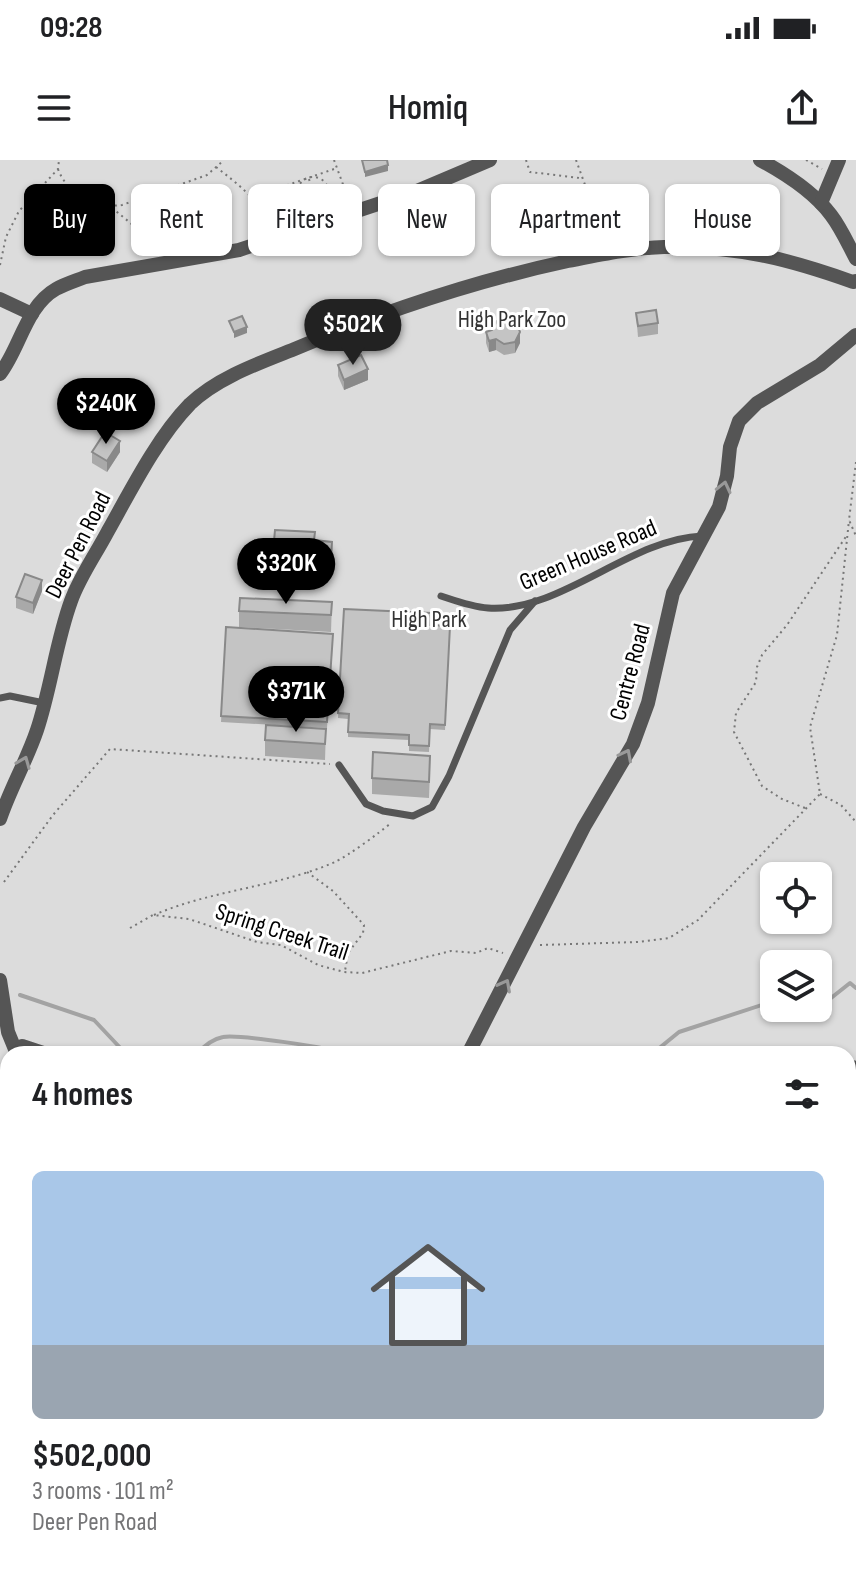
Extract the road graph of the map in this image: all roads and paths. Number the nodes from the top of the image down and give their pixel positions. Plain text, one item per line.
1 (59, 160) edge
2 (224, 160) edge
3 (334, 160) edge
4 (490, 160) edge
5 (526, 160) edge
6 (576, 160) edge
7 (760, 160) edge
8 (806, 160) edge
9 (839, 160) edge
10 (215, 167) junction
11 (337, 168) junction
12 (58, 169) junction
13 (826, 172) dead end
14 (308, 178) junction
15 (582, 178) junction
16 (322, 181) junction
17 (65, 184) edge
18 (182, 184) edge
19 (291, 184) edge
20 (301, 184) edge
21 (310, 184) edge
22 (320, 184) edge
23 (325, 184) edge
24 (343, 184) edge
25 (584, 184) edge
26 (248, 194) edge
27 (821, 203) junction
28 (115, 211) edge
29 (131, 224) edge
30 (856, 259) edge
31 (0, 265) edge
32 (856, 281) edge
33 (0, 299) edge
34 (32, 314) junction
35 (856, 335) edge
36 (0, 374) edge
37 (856, 462) edge
38 (849, 520) junction
39 (848, 534) junction
40 (703, 536) junction
41 (856, 536) edge
42 (441, 596) dead end
43 (535, 601) junction
44 (0, 698) edge
45 (44, 703) junction
46 (339, 765) joint
47 (820, 794) junction
48 (807, 808) junction
49 (401, 814) junction
50 (0, 819) edge
51 (856, 822) edge
52 (305, 871) junction
53 (4, 882) dead end
54 (153, 915) junction
55 (130, 928) dead end
56 (527, 944) junction
57 (519, 959) junction
58 (344, 972) junction
59 (0, 980) edge
60 (17, 1046) edge
61 (472, 1046) edge

1 - 12 path
2 - 10 path
3 - 11 path
4 - 34 street
5 - 15 path
6 - 15 path
7 - 27 street
8 - 13 path
9 - 27 street
10 - 18 path
10 - 26 path
11 - 14 path
11 - 24 path
12 - 17 path
12 - 31 path
14 - 16 path
14 - 19 path
14 - 20 path
14 - 21 path
15 - 25 path
16 - 22 path
16 - 23 path
27 - 30 street
28 - 29 path
32 - 45 street, Deer Pen Road
33 - 34 street
34 - 36 street
40 -> 35 street, Centre Road
37 - 38 path
38 - 39 path
38 - 41 path
39 - 47 path
39 - 48 path
40 - 43 lane, Green House Road
56 -> 40 street, Centre Road
42 - 43 lane, Green House Road
43 - 49 lane
44 - 45 lane
50 -> 45 street, Deer Pen Road
46 - 49 lane
46 - 53 path
47 - 48 path
47 - 51 path
48 - 56 path
49 - 52 path
52 - 54 path
52 - 58 path
54 - 55 path
54 - 58 path, Spring Creek Trail
56 - 57 street, Centre Road
57 - 58 path, Spring Creek Trail
61 -> 57 street, Centre Road
59 - 60 street

